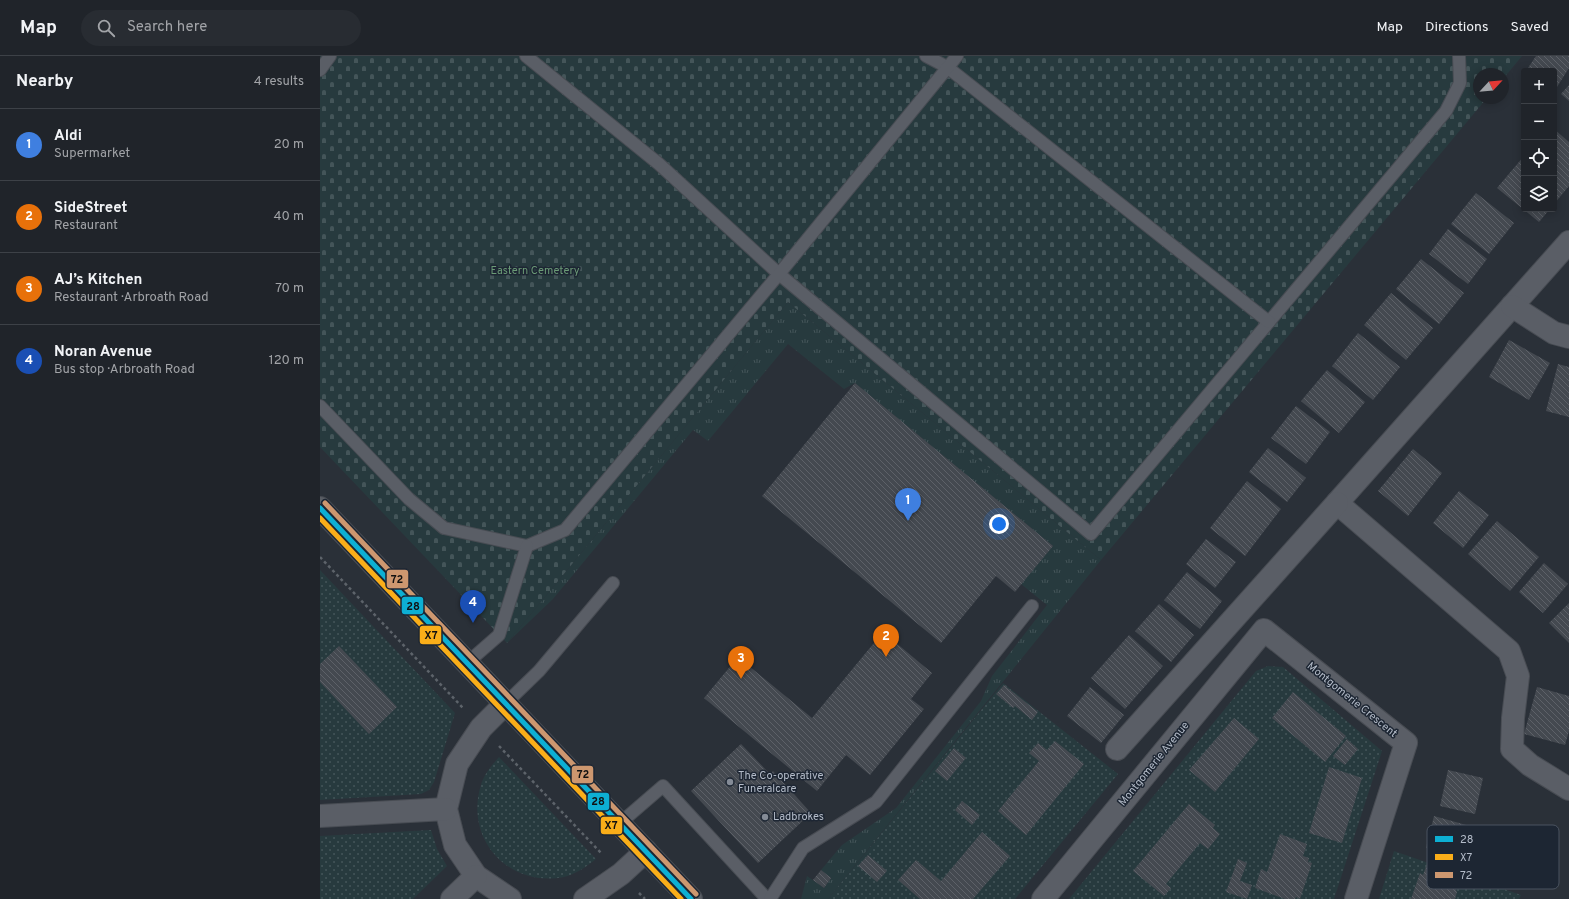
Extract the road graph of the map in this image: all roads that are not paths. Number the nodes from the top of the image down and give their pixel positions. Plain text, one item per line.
1 (330, 56) edge
2 (526, 56) edge
3 (926, 56) edge
4 (957, 56) edge
5 (1459, 56) edge
6 (948, 67) junction
7 (320, 70) edge
8 (1569, 242) edge
9 (779, 274) junction
10 (1512, 306) junction
11 (1269, 322) junction
12 (1569, 337) edge
13 (320, 406) edge
14 (1337, 503) junction
15 (320, 508) edge
16 (527, 546) junction
17 (613, 583) dead end
18 (1032, 606) dead end
19 (1264, 630) joint
20 (468, 663) junction
21 (506, 704) junction
22 (1117, 749) dead end
23 (1569, 789) edge
24 (446, 809) junction
25 (320, 816) edge
26 (620, 824) junction
27 (646, 851) junction
28 (476, 876) junction
29 (452, 899) edge
30 (510, 899) edge
31 (584, 899) edge
32 (691, 899) edge
33 (769, 899) edge
34 (1043, 899) edge
35 (1356, 899) edge

1 - 7 lane
2 - 9 lane
3 - 6 lane
4 - 6 lane
5 - 11 lane
6 - 9 lane
6 - 11 lane
8 - 10 street
9 - 11 lane
9 - 16 lane
10 - 12 street
10 - 14 street
13 - 16 lane
14 - 22 street
14 - 23 street
15 - 20 main road
16 - 20 lane
17 - 21 lane
18 - 33 lane
19 - 34 street, Montgomerie Avenue
19 - 35 street, Montgomerie Crescent
20 - 21 main road
21 - 24 street
21 - 26 main road
24 - 25 street
24 - 28 street
26 - 27 main road
26 - 33 lane
27 - 31 street
27 - 32 main road
28 - 29 street
28 - 30 street

